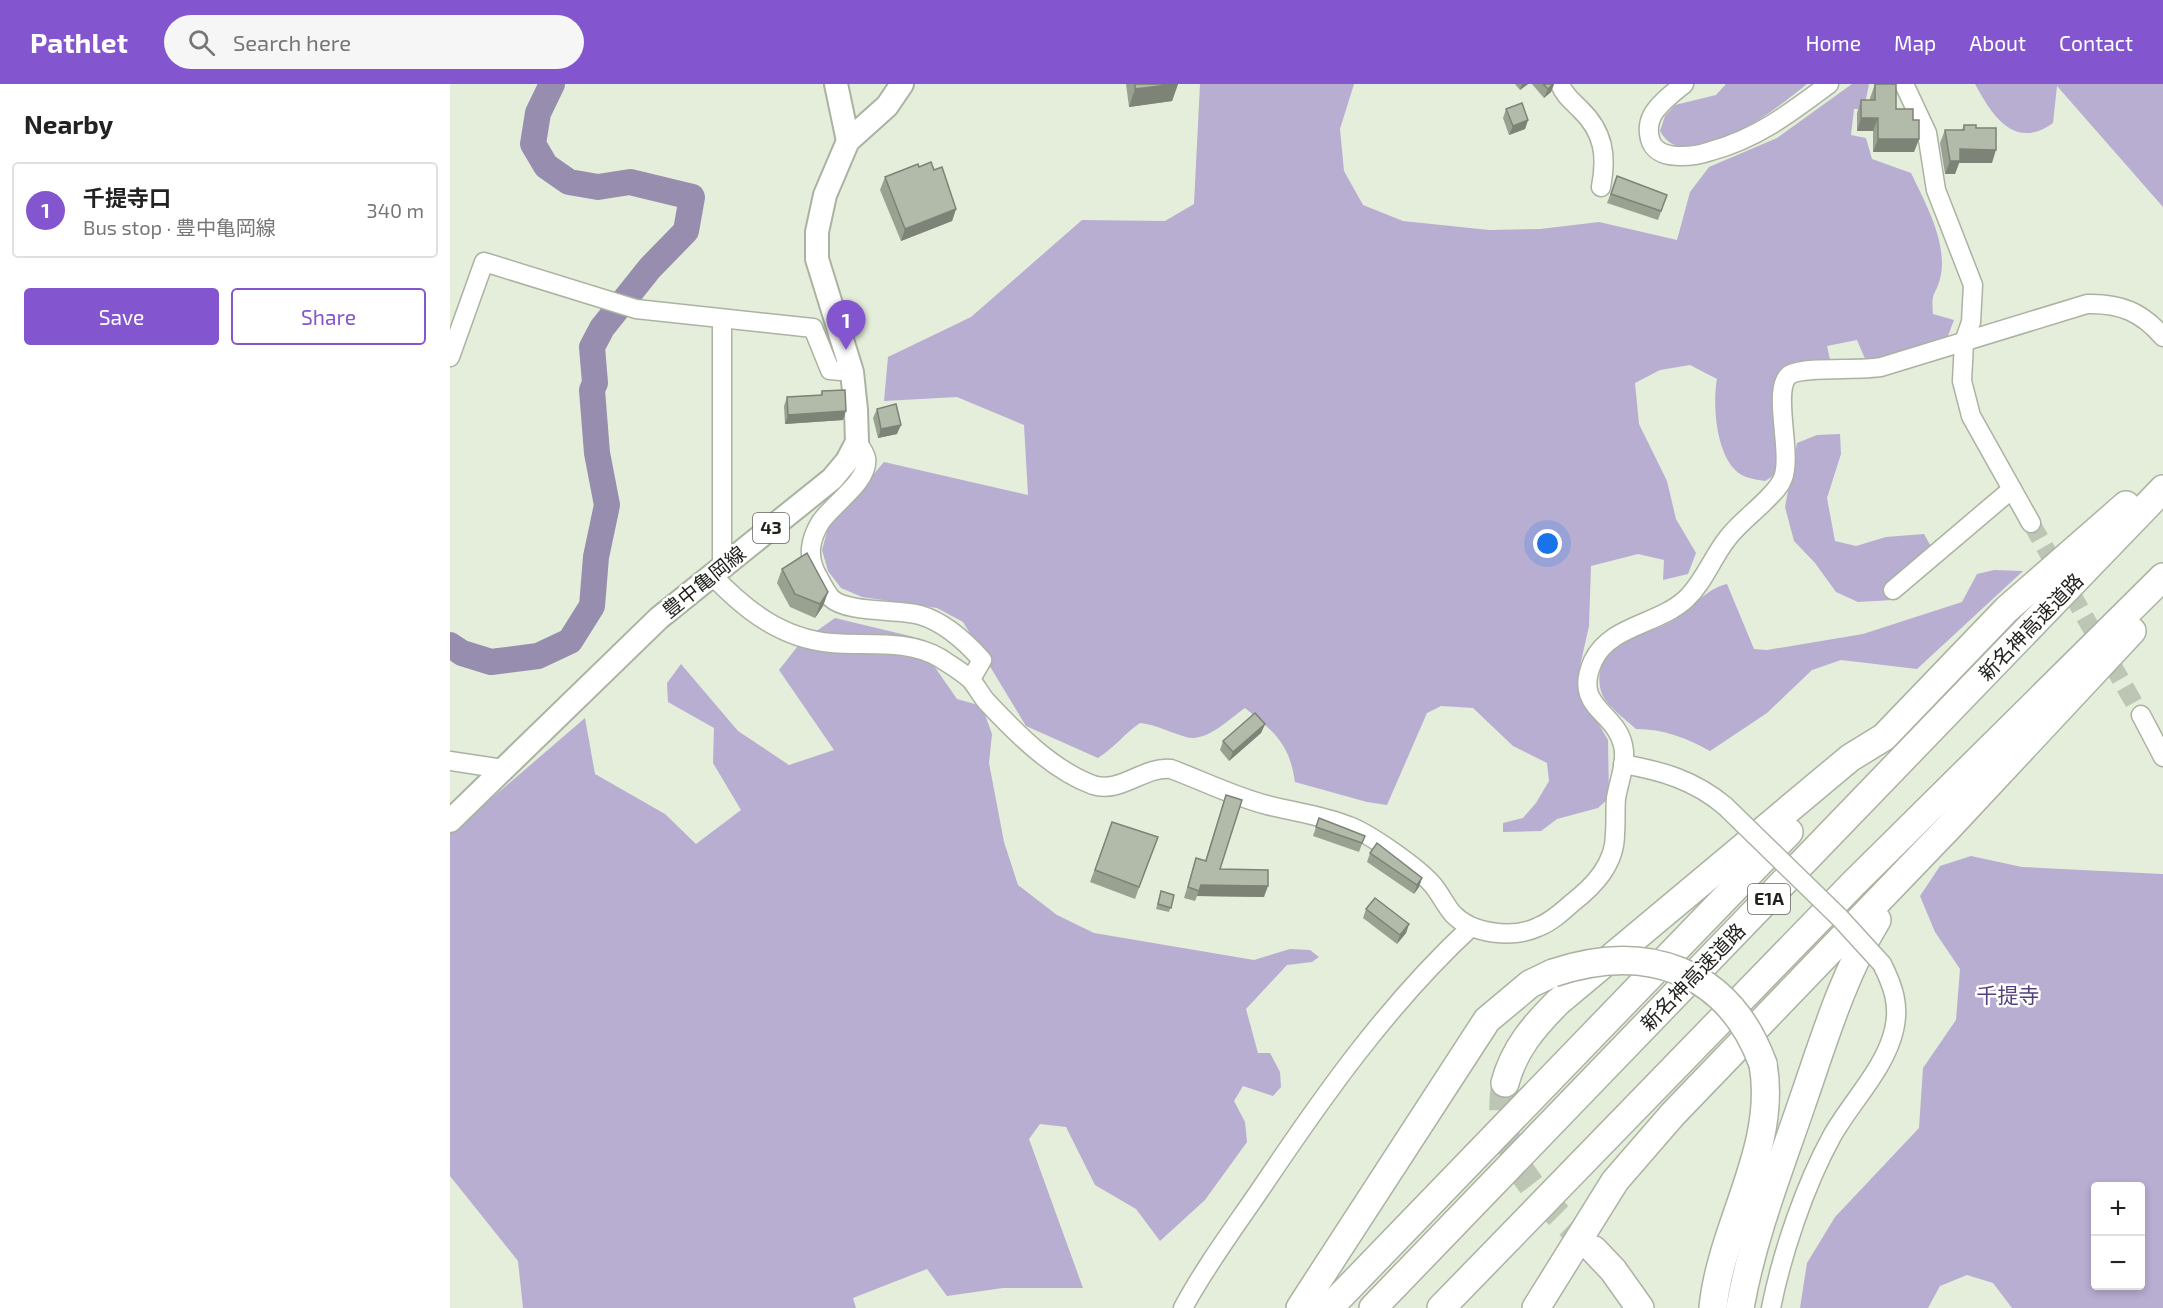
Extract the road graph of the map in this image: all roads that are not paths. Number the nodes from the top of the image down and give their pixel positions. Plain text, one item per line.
1 (836, 84) edge
2 (902, 84) edge
3 (1560, 84) edge
4 (1684, 84) edge
5 (1829, 84) edge
6 (1904, 84) edge
7 (848, 141) junction
8 (1601, 187) dead end
9 (722, 319) junction
10 (2163, 337) edge
11 (1964, 342) junction
12 (450, 357) edge
13 (852, 372) junction
14 (857, 442) junction
15 (2163, 471) edge
16 (2012, 489) junction
17 (2163, 489) edge
18 (2031, 523) tunnel mouth
19 (717, 571) junction
20 (2163, 577) edge
21 (1893, 590) dead end
22 (2163, 597) edge
23 (971, 679) junction
24 (2141, 715) tunnel mouth
25 (1884, 737) junction
26 (2163, 757) edge
27 (450, 761) edge
28 (1623, 764) junction
29 (503, 769) junction
30 (450, 822) edge
31 (1949, 826) junction
32 (1471, 927) junction
33 (1505, 1083) tunnel mouth
34 (1594, 1250) tunnel mouth
35 (1183, 1308) edge
36 (1300, 1308) edge
37 (1329, 1308) edge
38 (1372, 1308) edge
39 (1441, 1308) edge
40 (1536, 1308) edge
41 (1640, 1308) edge
42 (1713, 1308) edge
43 (1740, 1308) edge
44 (1771, 1308) edge

1 - 7 main road
2 - 7 main road
3 - 8 street
4 - 5 street
6 - 11 street
7 - 13 main road
9 - 12 street
9 - 13 street
9 - 19 street
10 - 11 street
11 - 16 street
11 - 28 street
13 - 14 main road
14 - 19 main road, 豊中亀岡線 / 43
14 - 23 street
15 - 25 highway
16 - 18 street
16 - 21 street
17 - 38 highway, 新名神高速道路 / E1A
19 - 23 street
19 - 29 main road, 豊中亀岡線 / 43
20 - 39 highway, E1A
22 - 31 highway
23 - 32 street
24 - 26 street
25 - 33 highway
25 - 37 highway
27 - 29 street
28 - 32 street
28 - 44 street, bridge
29 - 30 main road, 豊中亀岡線 / 43
31 - 40 highway
31 - 43 highway
32 - 35 street
34 - 41 highway
36 - 42 highway, bridge

